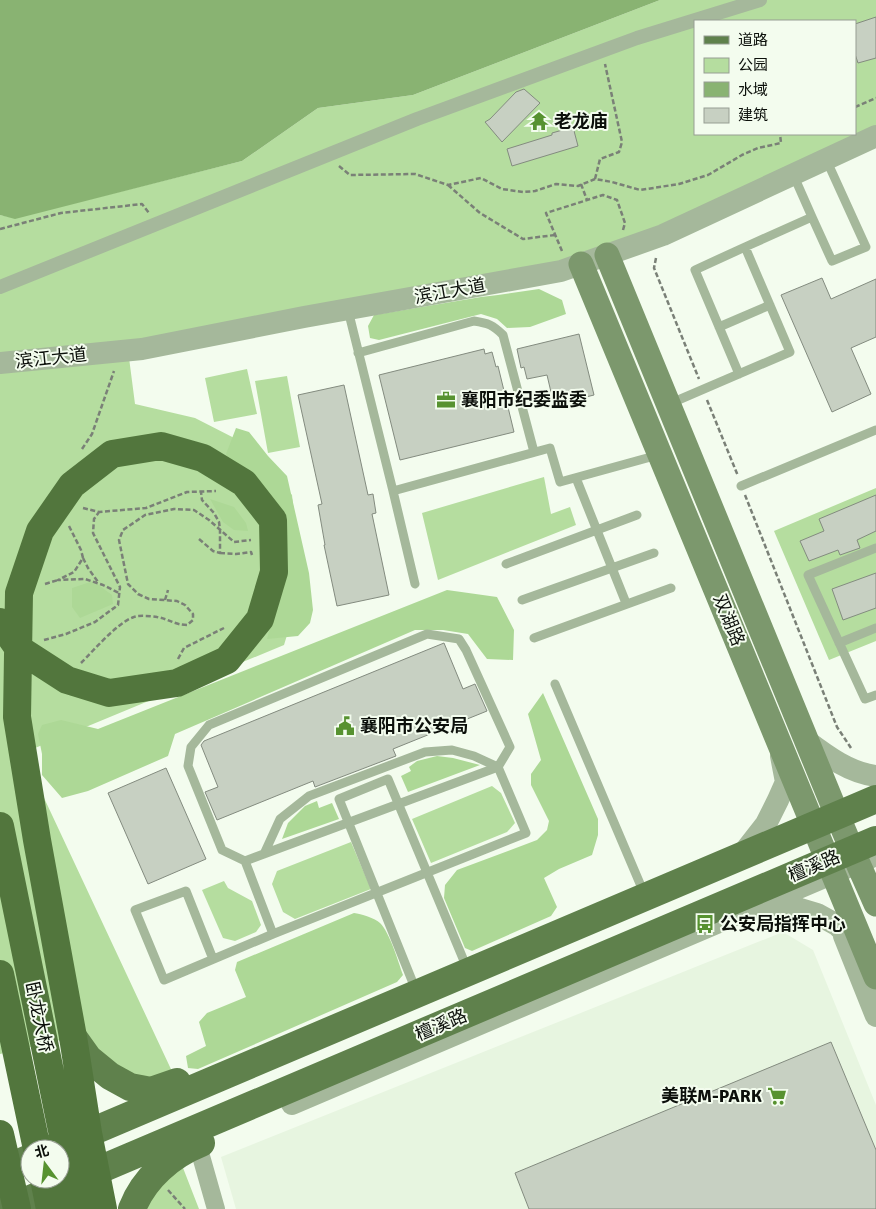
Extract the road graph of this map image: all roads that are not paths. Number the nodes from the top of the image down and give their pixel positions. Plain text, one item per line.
1 (760, 0) edge
2 (694, 20) edge
3 (695, 20) edge
4 (876, 136) edge
5 (826, 159) junction
6 (793, 174) junction
7 (812, 217) junction
8 (746, 247) junction
9 (612, 253) junction
10 (576, 266) junction
11 (0, 286) edge
12 (770, 305) junction
13 (348, 309) junction
14 (719, 328) junction
15 (358, 353) junction
16 (0, 363) edge
17 (739, 374) junction
18 (668, 404) junction
19 (876, 430) edge
20 (534, 452) junction
21 (660, 454) junction
22 (576, 478) junction
23 (741, 486) road end
24 (393, 491) junction
25 (637, 515) dead end
26 (597, 529) junction
27 (876, 548) edge
28 (654, 553) dead end
29 (506, 564) dead end
30 (612, 568) junction
31 (415, 584) dead end
32 (671, 588) dead end
33 (522, 600) dead end
34 (626, 603) junction
35 (0, 622) edge
36 (876, 628) edge
37 (534, 638) dead end
38 (839, 643) junction
39 (555, 684) dead end
40 (876, 695) edge
41 (776, 736) junction
42 (807, 741) junction
43 (498, 767) junction
44 (876, 776) edge
45 (876, 787) edge
46 (876, 799) edge
47 (398, 804) junction
48 (823, 815) junction
49 (348, 822) junction
50 (0, 826) edge
51 (748, 847) junction
52 (264, 854) junction
53 (854, 857) edge
54 (245, 861) junction
55 (427, 872) junction
56 (641, 886) junction
57 (377, 893) junction
58 (876, 904) edge
59 (752, 909) junction
60 (842, 930) junction
61 (273, 934) junction
62 (866, 953) junction
63 (214, 959) junction
64 (464, 961) junction
65 (0, 974) edge
66 (876, 977) edge
67 (413, 982) junction
68 (876, 1016) edge
69 (73, 1037) junction
70 (306, 1040) junction
71 (267, 1044) junction
72 (318, 1077) junction
73 (292, 1104) junction
74 (88, 1133) junction
75 (0, 1134) edge
76 (196, 1137) junction
77 (35, 1139) edge
78 (70, 1141) edge
79 (13, 1166) edge
80 (95, 1172) junction
81 (46, 1189) edge
82 (13, 1208) edge
83 (50, 1209) edge
84 (78, 1209) edge
85 (102, 1209) edge
86 (132, 1209) edge
87 (216, 1209) edge

1 - 3 street
2 - 11 street
4 - 5 street, 滨江大道
5 - 6 street, 滨江大道
5 - 7 lane
6 - 7 lane
6 - 9 street, 滨江大道
7 - 8 lane
8 - 12 lane
8 - 14 lane
9 - 10 street, 滨江大道
9 - 18 main road, 双湖路
10 - 13 street, 滨江大道
10 - 21 main road, 双湖路
12 - 14 lane
12 - 17 lane
13 - 15 lane
13 - 16 street, 滨江大道
14 - 17 lane
15 - 20 lane
15 - 24 lane
17 - 18 lane
18 - 42 main road, 双湖路
19 - 23 lane
20 - 22 lane
20 - 24 lane
21 - 22 lane
21 - 41 main road, 双湖路
22 - 26 lane
24 - 31 lane
25 - 26 lane
26 - 29 lane
26 - 30 lane
27 - 38 lane
28 - 30 lane
30 - 33 lane
30 - 34 lane
32 - 34 lane
34 - 37 lane
35 - 69 highway
36 - 38 lane
38 - 40 lane
39 - 56 lane
41 - 48 main road, 双湖路
41 - 51 street
42 - 44 street
42 - 48 main road, 双湖路
43 - 47 lane
43 - 52 lane
43 - 54 lane
43 - 55 lane
45 - 48 street
46 - 48 main road
47 - 49 lane
47 - 49 lane
47 - 55 lane
48 - 51 main road
48 - 53 main road, 双湖路
49 - 52 lane
49 - 57 lane
50 - 84 highway, 卧龙大桥
51 - 56 street
51 - 70 main road
52 - 54 lane
53 - 58 main road, 双湖路
53 - 59 street
53 - 62 main road, 双湖路
53 - 72 main road, 檀溪路
54 - 61 lane
55 - 57 lane
55 - 64 lane
56 - 64 street
57 - 61 lane
57 - 67 lane
59 - 60 street
59 - 73 street
60 - 62 street
60 - 68 street
61 - 63 lane
62 - 66 main road, 双湖路
63 - 63 lane
64 - 67 street
65 - 77 highway, 卧龙大桥
67 - 71 street
69 - 71 main road
69 - 74 highway
70 - 71 main road
70 - 74 main road
72 - 73 main road
72 - 76 main road, 檀溪路
73 - 76 main road
74 - 78 main road
74 - 80 highway
75 - 79 highway
76 - 80 main road, 檀溪路
76 - 86 main road
76 - 87 street
79 - 82 highway
80 - 82 main road, 檀溪路
80 - 85 highway
81 - 83 highway

